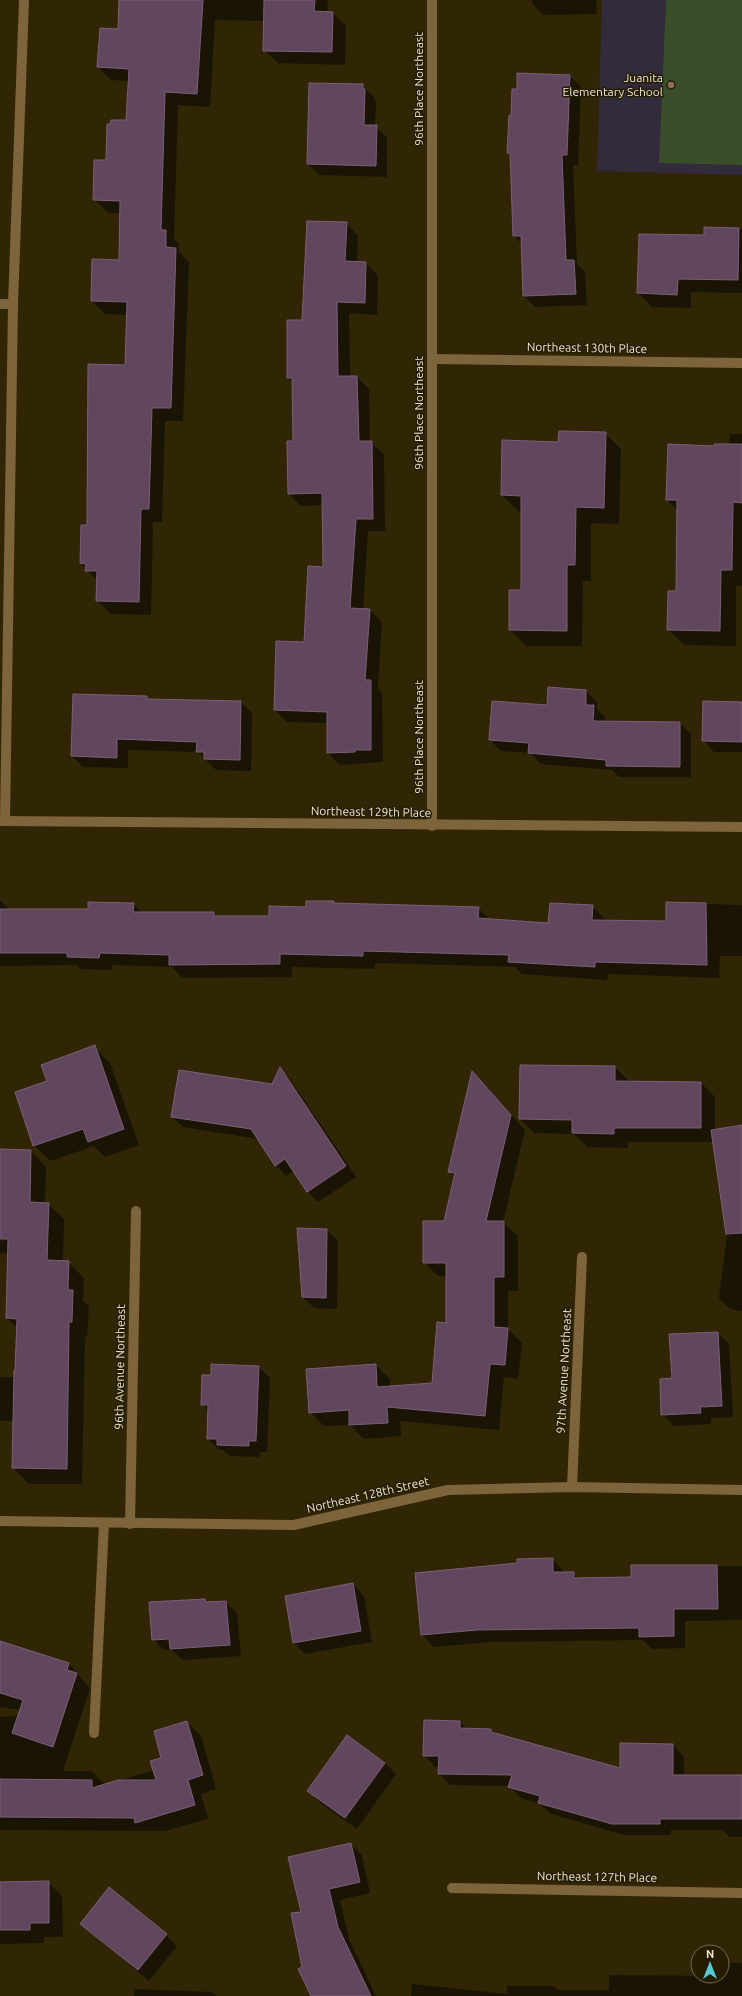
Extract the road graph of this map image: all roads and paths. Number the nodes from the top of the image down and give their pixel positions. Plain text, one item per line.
1 (24, 0) edge
2 (432, 0) edge
3 (0, 304) edge
4 (13, 304) junction
5 (432, 359) junction
6 (742, 363) edge
7 (3, 821) edge
8 (432, 826) junction
9 (742, 827) edge
10 (136, 1211) dead end
11 (582, 1257) dead end
12 (572, 1487) junction
13 (742, 1490) edge
14 (0, 1521) edge
15 (104, 1523) junction
16 (130, 1524) junction
17 (94, 1733) dead end
18 (452, 1888) dead end
19 (742, 1893) edge

1 - 4 street
2 - 5 street, 96th Place Northeast
3 - 4 street
4 - 7 street
5 - 6 street, Northeast 130th Place
5 - 8 street, 96th Place Northeast
7 - 8 street, Northeast 129th Place
8 - 9 street, Northeast 129th Place
10 - 16 street, 96th Avenue Northeast
11 - 12 street, 97th Avenue Northeast
12 - 13 street, Northeast 128th Street
12 - 16 street, Northeast 128th Street
14 - 15 street, Northeast 128th Street
15 - 16 street, Northeast 128th Street
15 - 17 street
18 - 19 street, Northeast 127th Place

